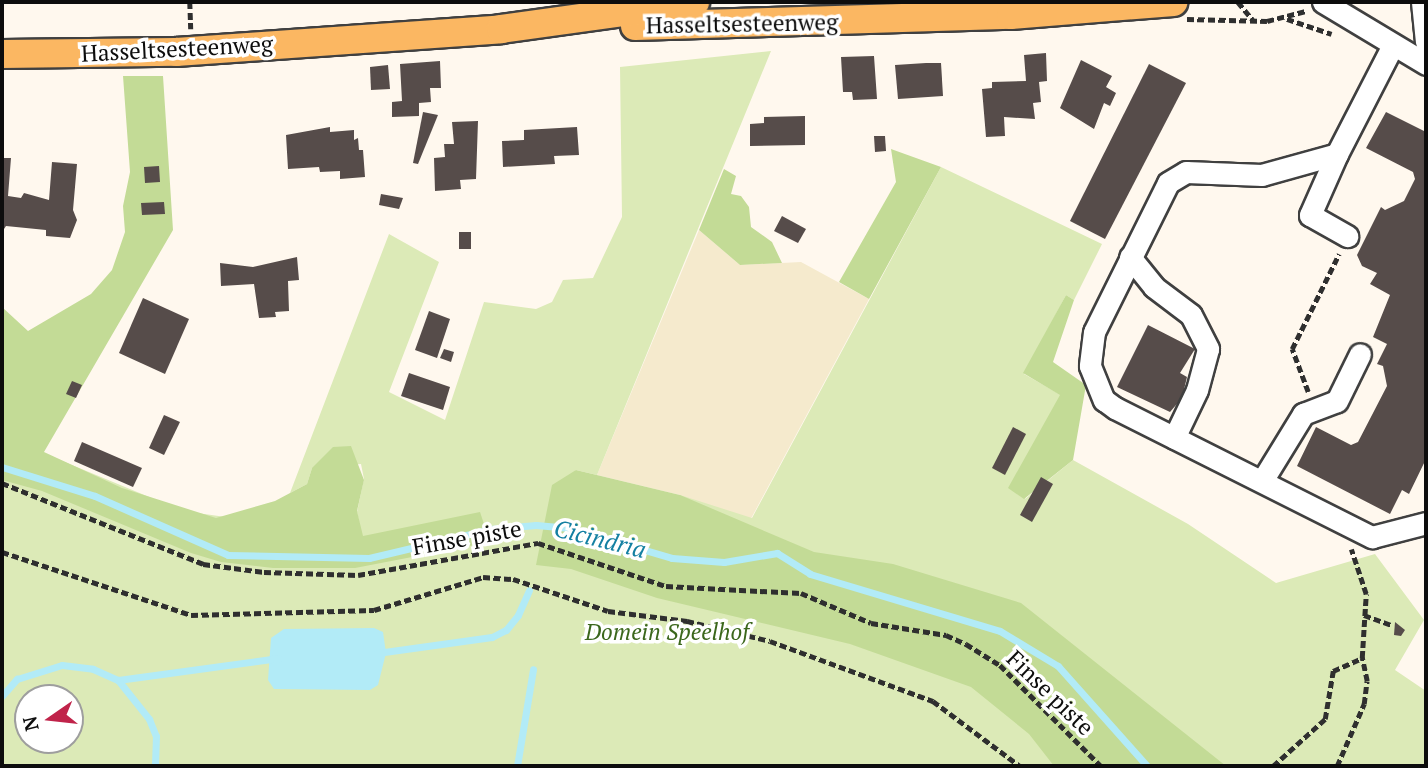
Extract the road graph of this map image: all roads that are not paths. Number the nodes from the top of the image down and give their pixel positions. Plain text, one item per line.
1 (695, 2) edge
2 (1173, 2) edge
3 (1422, 2) edge
4 (1324, 3) edge
5 (562, 24) junction
6 (1426, 42) edge
7 (1393, 45) junction
8 (2, 54) edge
9 (1426, 64) edge
10 (1337, 154) junction
11 (1347, 236) road end
12 (1130, 257) junction
13 (1360, 354) dead end
14 (1174, 438) junction
15 (1262, 481) junction
16 (1426, 523) edge

1 - 5 main road, Hasseltsesteenweg
2 - 5 main road, Hasseltsesteenweg
3 - 6 street
4 - 7 street
5 - 8 main road, Hasseltsesteenweg
7 - 9 street
7 - 10 street
10 - 11 street
10 - 12 street
12 - 14 street
12 - 14 street
13 - 15 street
14 - 15 street
15 - 16 street

